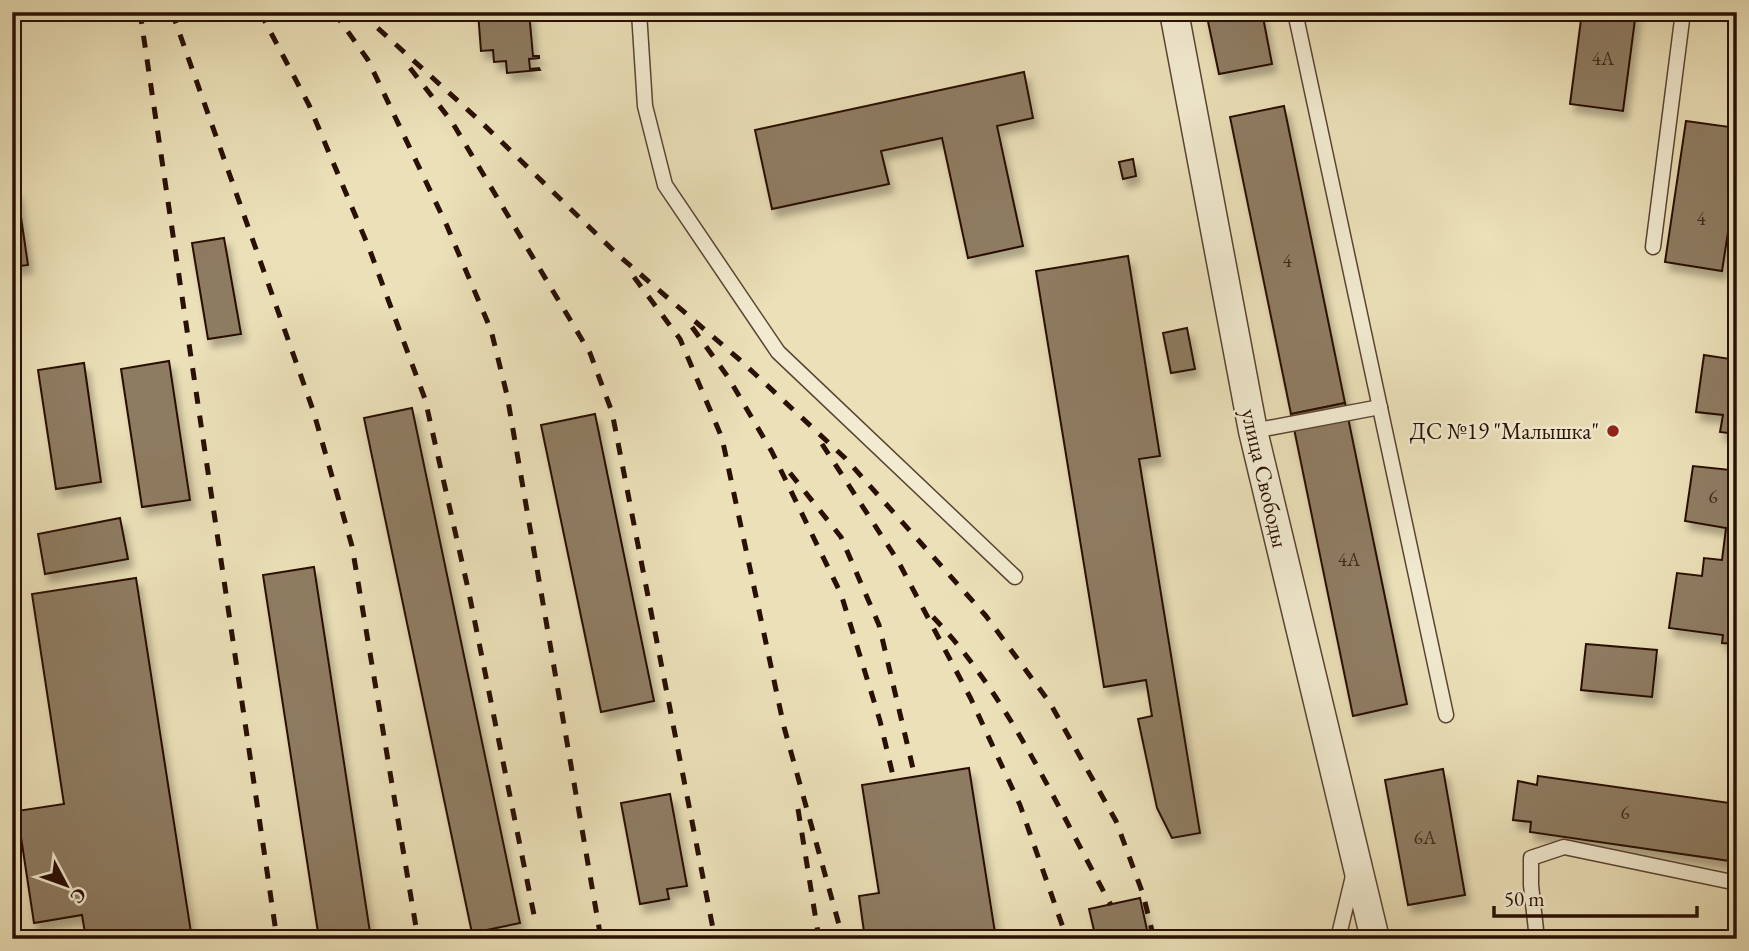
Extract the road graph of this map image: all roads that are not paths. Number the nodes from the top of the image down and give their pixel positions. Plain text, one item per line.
1 (639, 12) edge
2 (1174, 12) edge
3 (1295, 12) edge
4 (1683, 12) edge
5 (1653, 247) dead end
6 (1380, 407) junction
7 (1253, 431) junction
8 (1015, 577) dead end
9 (1446, 715) dead end
10 (1357, 862) junction
11 (1737, 883) edge
12 (1338, 939) edge
13 (1375, 939) edge
14 (1537, 939) edge

1 - 8 lane
2 - 7 street, улица Свободы
3 - 6 lane
4 - 5 lane
6 - 7 lane
6 - 9 lane
7 - 10 street, улица Свободы
10 - 12 lane
10 - 13 street, улица Свободы
11 - 14 lane

